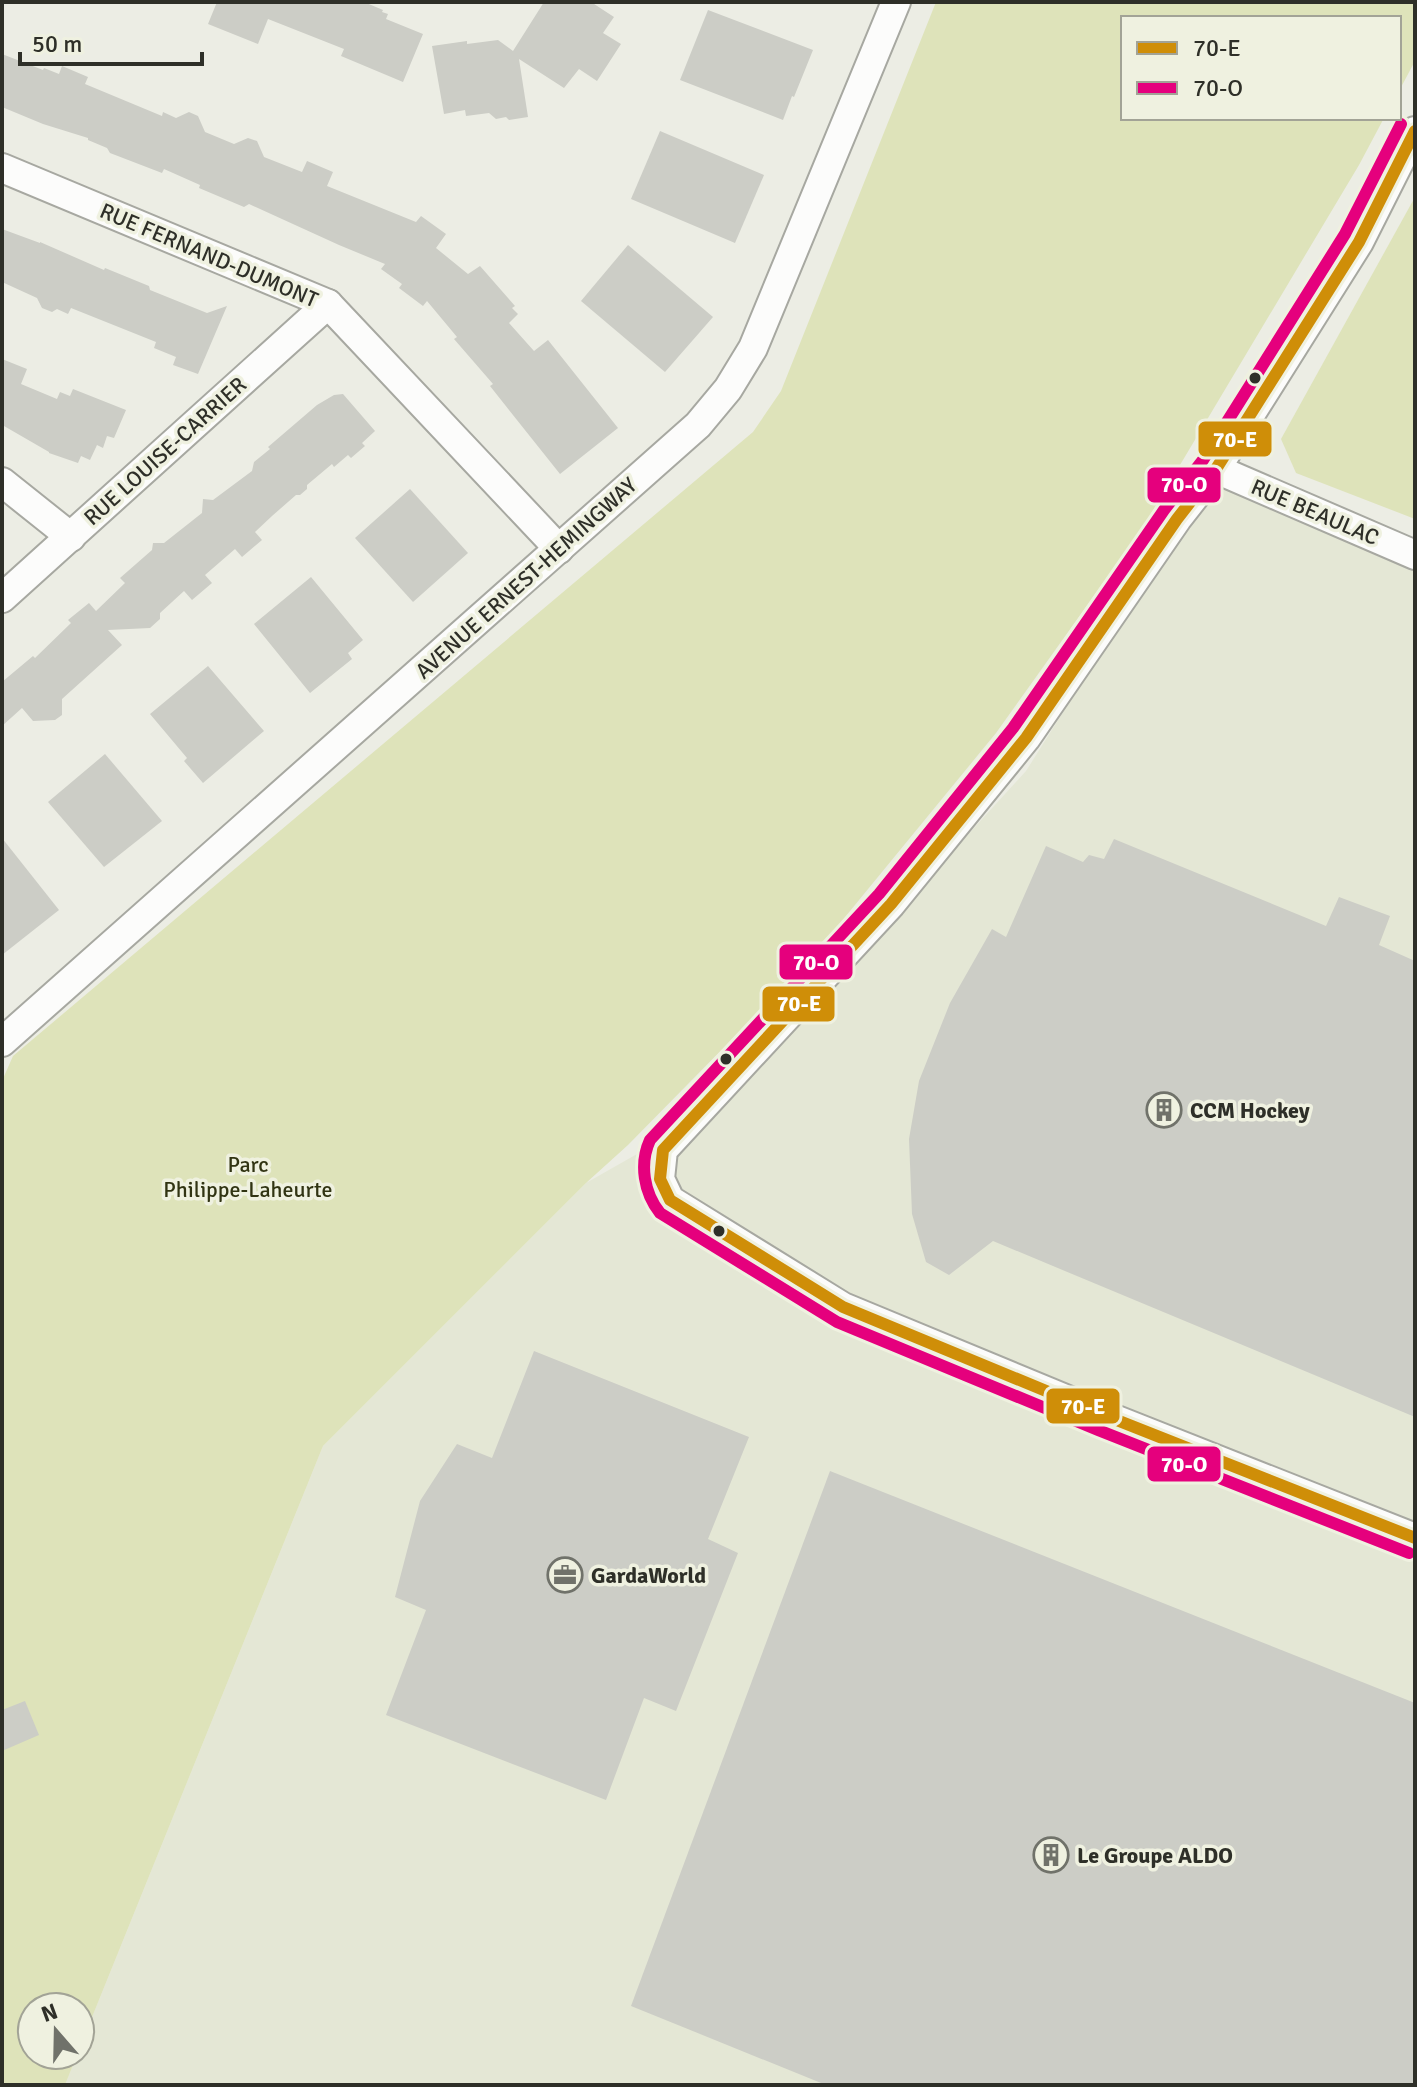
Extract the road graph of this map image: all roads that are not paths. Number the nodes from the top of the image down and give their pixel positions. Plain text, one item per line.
1 (896, 2) edge
2 (1415, 131) edge
3 (2, 168) edge
4 (328, 304) junction
5 (1216, 469) junction
6 (2, 482) edge
7 (71, 537) junction
8 (559, 549) junction
9 (1415, 555) edge
10 (2, 598) edge
11 (2, 1042) edge
12 (1415, 1538) edge

1 - 8 street, AVENUE ERNEST-HEMINGWAY
2 - 5 street
3 - 4 street, RUE FERNAND-DUMONT
4 - 7 street, RUE LOUISE-CARRIER
4 - 8 street, RUE FERNAND-DUMONT
5 - 9 street, RUE BEAULAC
5 - 12 street
6 - 7 street
7 - 10 street, RUE LOUISE-CARRIER
8 - 11 street, AVENUE ERNEST-HEMINGWAY

